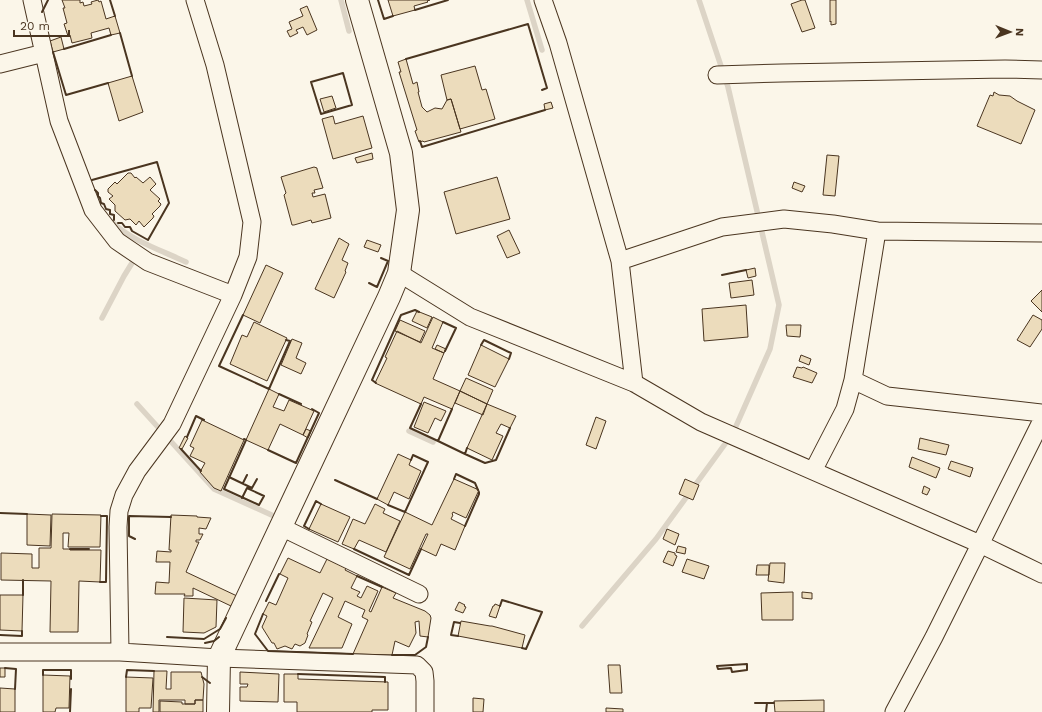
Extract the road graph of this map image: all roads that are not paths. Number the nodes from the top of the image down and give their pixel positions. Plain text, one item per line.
1 (32, 0) edge
2 (195, 0) edge
3 (357, 0) edge
4 (543, 0) edge
5 (44, 52) junction
6 (0, 64) edge
7 (1042, 70) edge
8 (718, 75) dead end
9 (877, 231) junction
10 (1042, 233) edge
11 (620, 260) junction
12 (398, 273) junction
13 (233, 295) junction
14 (853, 380) junction
15 (634, 383) junction
16 (1042, 413) edge
17 (1042, 420) edge
18 (813, 471) junction
19 (282, 527) junction
20 (980, 544) junction
21 (1042, 574) edge
22 (419, 594) dead end
23 (0, 652) edge
24 (120, 652) junction
25 (219, 658) junction
26 (218, 712) edge
27 (425, 712) edge
28 (894, 712) edge

1 - 5 street
2 - 13 street
3 - 12 main road
4 - 11 street
5 - 6 street
5 - 13 street
7 - 8 street
9 - 10 street
9 - 11 street
9 - 14 street
11 - 15 street
12 - 15 street
12 - 19 main road
13 - 24 street
14 - 16 street
14 - 18 street
15 - 18 street
17 - 20 street
18 - 20 street
19 - 22 street
19 - 25 main road
20 - 21 street
20 - 28 street
23 - 24 street
24 - 25 street
25 - 26 main road
25 - 27 street

